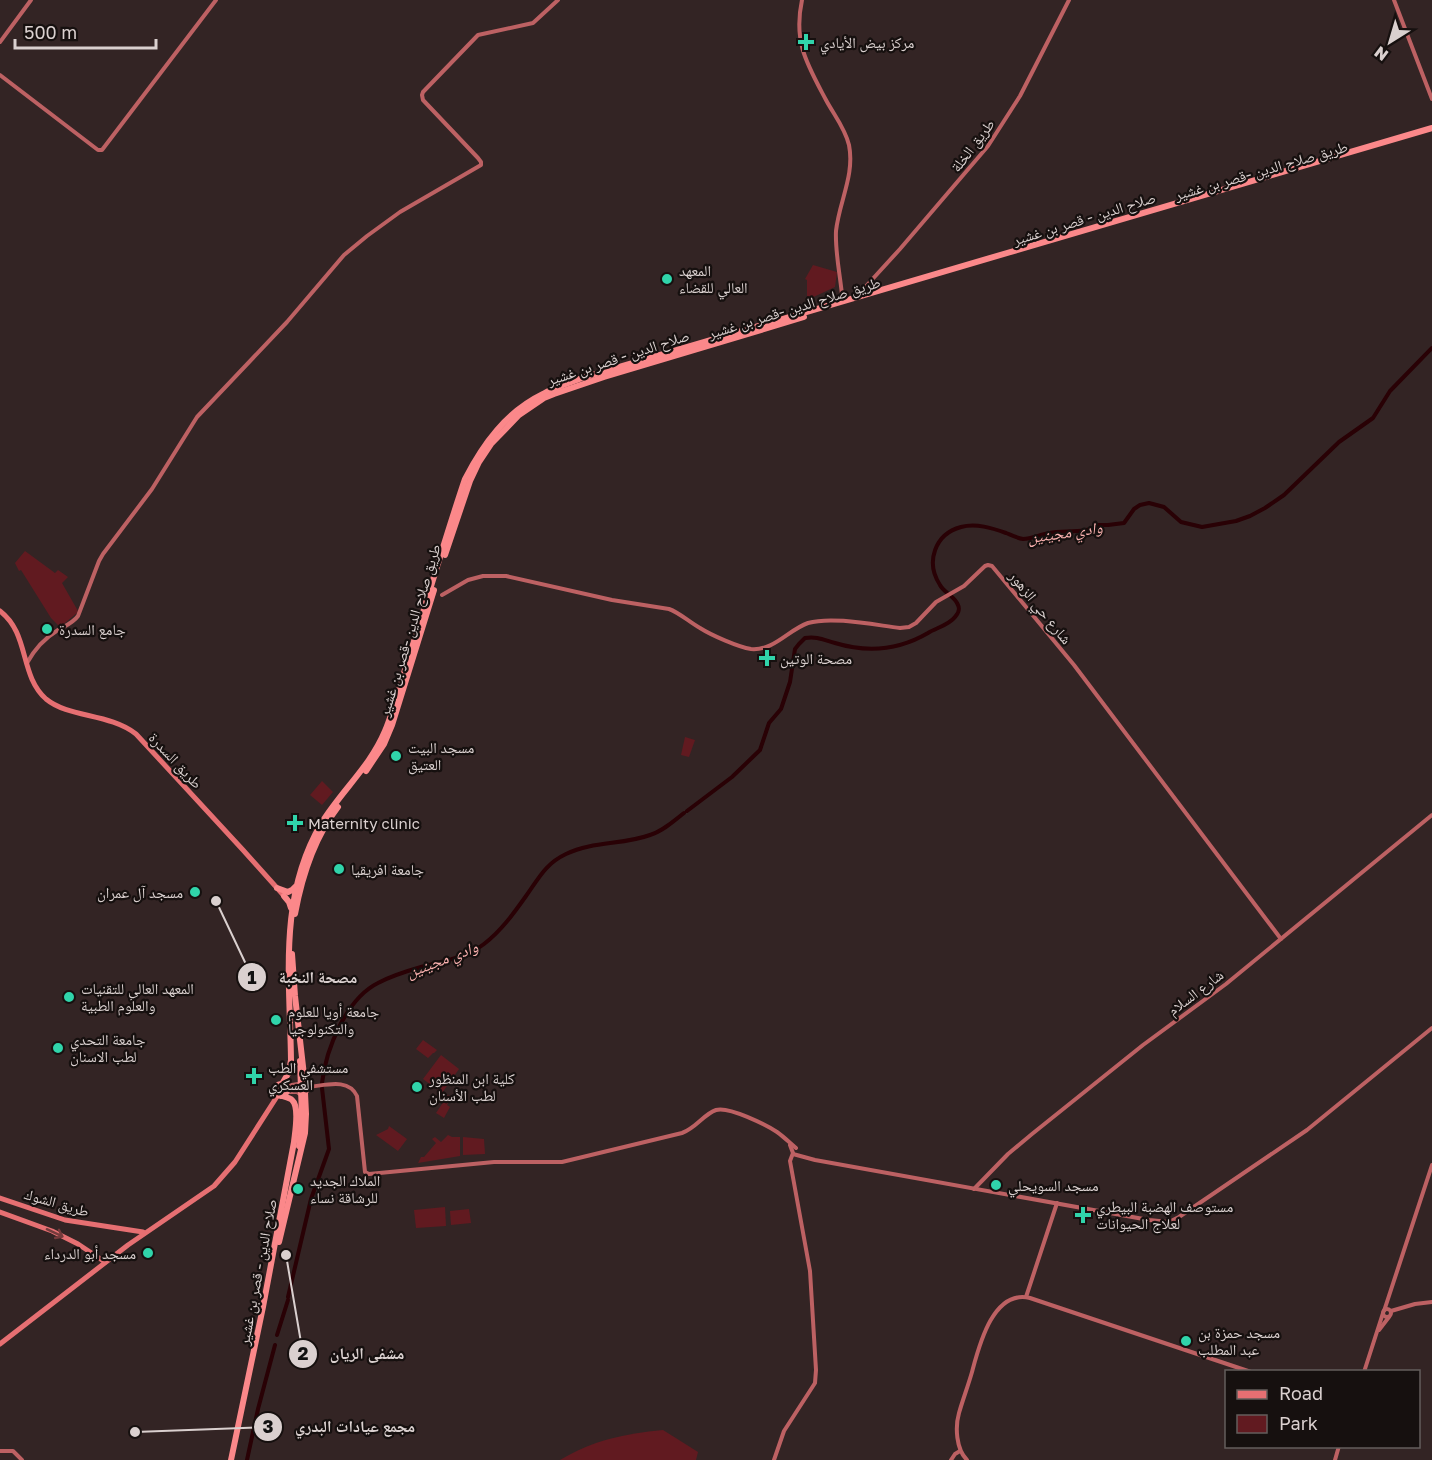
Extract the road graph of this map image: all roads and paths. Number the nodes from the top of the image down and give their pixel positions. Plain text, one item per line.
1 (32, 0) edge
2 (216, 0) edge
3 (558, 0) edge
4 (802, 0) edge
5 (1070, 0) edge
6 (1394, 0) edge
7 (0, 42) edge
8 (0, 75) edge
9 (1432, 99) edge
10 (1432, 130) edge
11 (1201, 198) junction
12 (841, 282) junction
13 (867, 286) junction
14 (873, 293) junction
15 (852, 299) junction
16 (837, 303) junction
17 (697, 346) junction
18 (442, 595) dead end
19 (0, 610) edge
20 (23, 650) junction
21 (33, 653) junction
22 (27, 663) junction
23 (404, 681) junction
24 (1432, 815) edge
25 (298, 881) junction
26 (277, 888) junction
27 (284, 896) junction
28 (295, 901) junction
29 (291, 914) junction
30 (1281, 939) junction
31 (292, 997) junction
32 (1432, 1028) edge
33 (303, 1088) junction
34 (283, 1091) junction
35 (795, 1151) junction
36 (1432, 1165) edge
37 (974, 1189) junction
38 (287, 1192) junction
39 (0, 1198) edge
40 (1057, 1203) junction
41 (0, 1212) edge
42 (143, 1233) junction
43 (105, 1262) junction
44 (1026, 1297) junction
45 (1432, 1302) edge
46 (1388, 1313) junction
47 (0, 1344) edge
48 (1248, 1370) edge
49 (1364, 1370) edge
50 (0, 1451) edge
51 (960, 1451) junction
52 (22, 1460) edge
53 (233, 1460) edge
54 (774, 1460) edge
55 (951, 1460) edge
56 (967, 1460) edge

1 - 7 street
2 - 8 street
3 - 21 street
4 - 12 street
5 - 13 street, طريق الخلة
6 - 9 street
10 - 11 highway, صلاح الدين - قصر بن غشير
11 - 14 highway, صلاح الدين - قصر بن غشير
11 - 17 highway, طريق صلاح الدين -قصر بن غشير
12 - 15 street
12 - 16 street
13 - 14 street
13 - 15 street, طريق الخلة
14 - 15 highway, صلاح الدين - قصر بن غشير
15 - 16 highway, صلاح الدين - قصر بن غشير
16 - 17 highway, صلاح الدين - قصر بن غشير
17 - 23 highway, صلاح الدين - قصر بن غشير
18 - 30 street, شارع حي الزهور
19 - 20 main road, طريق السدرة
20 - 21 street
20 - 22 main road, طريق السدرة
21 - 22 street
22 - 26 main road, طريق السدرة
23 - 25 highway, صلاح الدين - قصر بن غشير
23 - 28 highway, طريق صلاح الدين -قصر بن غشير
24 - 30 street, شارع السلام
25 - 26 highway
25 - 28 highway, صلاح الدين - قصر بن غشير
26 - 27 main road, طريق السدرة
26 - 28 main road
27 - 28 main road, طريق السدرة
27 - 29 highway
28 - 29 highway, صلاح الدين - قصر بن غشير
28 - 31 highway, طريق صلاح الدين -قصر بن غشير
29 - 31 highway, صلاح الدين - قصر بن غشير
30 - 37 street, شارع السلام
31 - 33 highway, طريق صلاح الدين -قصر بن غشير
31 - 34 highway, صلاح الدين - قصر بن غشير
31 - 38 highway, bridge
32 - 40 street
33 - 34 street
33 - 34 street
33 - 35 street
33 - 38 highway, طريق صلاح الدين -قصر بن غشير
34 - 38 highway, صلاح الدين - قصر بن غشير
34 - 42 main road
35 - 37 street
35 - 54 street
36 - 46 street
37 - 40 street
38 - 53 highway, طريق صلاح الدين -قصر بن غشير
38 - 53 highway, صلاح الدين - قصر بن غشير
39 - 42 main road, طريق الشوك
40 - 44 street
41 -> 43 main road, طريق الشوك
42 - 43 main road
43 - 47 main road
44 - 48 street
44 - 51 street
45 - 46 street
46 - 49 street
50 - 52 street
51 - 55 street
51 - 56 street

